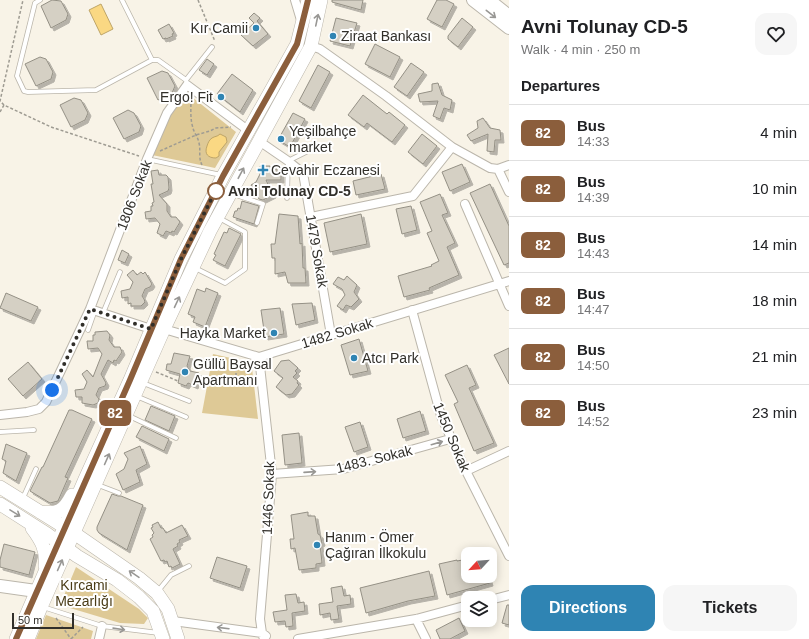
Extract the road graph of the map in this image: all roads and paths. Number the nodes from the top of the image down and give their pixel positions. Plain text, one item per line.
1 (23, 0) edge
2 (40, 0) edge
3 (122, 0) edge
4 (198, 0) edge
5 (295, 0) edge
6 (308, 0) edge
7 (321, 0) edge
8 (473, 0) edge
9 (489, 0) edge
10 (509, 16) edge
11 (302, 25) junction
12 (509, 28) edge
13 (311, 46) junction
14 (212, 47) joint
15 (152, 60) junction
16 (187, 83) junction
17 (191, 95) dead end
18 (4, 105) junction
19 (0, 112) edge
20 (231, 127) dead end
21 (249, 131) junction
22 (196, 135) junction
23 (259, 141) junction
24 (316, 147) dead end
25 (452, 147) junction
26 (157, 152) dead end
27 (147, 159) junction
28 (288, 161) junction
29 (509, 164) edge
30 (498, 169) junction
31 (207, 172) junction
32 (223, 176) junction
33 (509, 192) edge
34 (231, 193) junction
35 (287, 198) dead end
36 (465, 204) dead end
37 (217, 217) junction
38 (311, 217) junction
39 (257, 223) dead end
40 (193, 267) junction
41 (120, 272) dead end
42 (509, 281) edge
43 (498, 284) junction
44 (509, 306) edge
45 (412, 310) junction
46 (96, 311) junction
47 (158, 329) junction
48 (88, 330) dead end
49 (331, 335) junction
50 (259, 357) junction
51 (236, 358) dead end
52 (154, 372) dead end
53 (178, 381) dead end
54 (236, 381) dead end
55 (141, 382) junction
56 (256, 385) dead end
57 (244, 386) dead end
58 (135, 395) junction
59 (189, 401) dead end
60 (126, 414) junction
61 (0, 415) edge
62 (186, 417) dead end
63 (34, 430) dead end
64 (0, 432) edge
65 (176, 438) dead end
66 (450, 439) junction
67 (509, 451) edge
68 (36, 469) dead end
69 (466, 471) junction
70 (272, 474) junction
71 (91, 481) junction
72 (0, 487) edge
73 (119, 493) dead end
74 (22, 500) junction
75 (0, 504) edge
76 (40, 512) junction
77 (30, 523) junction
78 (69, 530) junction
79 (63, 545) junction
80 (509, 556) edge
81 (189, 566) dead end
82 (45, 571) junction
83 (0, 586) edge
84 (36, 591) junction
85 (157, 593) junction
86 (509, 595) edge
87 (497, 598) edge
88 (41, 606) junction
89 (461, 607) edge
90 (416, 619) junction
91 (63, 620) dead end
92 (173, 621) junction
93 (77, 624) dead end
94 (102, 626) junction
95 (83, 627) junction
96 (89, 629) dead end
97 (162, 636) edge
98 (263, 636) edge
99 (16, 639) edge
100 (28, 639) edge
101 (71, 639) edge
102 (99, 639) edge
103 (178, 639) edge
104 (270, 639) edge
105 (298, 639) edge
106 (426, 639) edge

1 - 18 path
2 - 15 lane
3 - 15 lane
4 - 14 path
5 - 11 street
6 - 11 main road
13 -> 7 main road
8 -> 12 main road
9 - 10 main road
11 - 21 main road
13 - 23 main road
13 - 25 street
14 - 16 lane
15 - 16 lane
16 - 21 street
16 - 27 street, 1806 Sokak
17 - 22 path
18 - 19 path
18 - 27 path
20 - 22 path
21 - 32 main road
22 - 26 path
22 - 31 path
23 - 28 street, 1479 Sokak
34 -> 23 main road
24 - 28 lane
25 - 30 street
25 - 38 street
27 - 31 lane
27 - 46 street, 1806 Sokak
28 - 35 lane
28 - 38 street, 1479 Sokak
29 - 30 street
30 - 33 street
31 - 32 lane
32 - 47 main road
34 - 37 main road
34 - 39 lane
36 - 43 street
37 - 40 main road
37 - 40 lane
38 - 49 street, 1479 Sokak
47 -> 40 main road
41 - 46 lane
42 - 43 street, 1482 Sokak
43 - 44 street
43 - 45 street, 1482 Sokak
45 - 49 street, 1482 Sokak
45 - 66 street, 1450 Sokak
46 - 47 street
46 - 48 lane
46 - 61 street, 1806 Sokak
47 - 50 street
47 - 55 main road
47 - 71 main road
49 - 50 street, 1482 Sokak
50 - 70 street, 1446 Sokak
51 - 54 path
52 - 53 path
55 - 58 main road
55 - 59 lane
56 - 57 path
58 - 60 main road
58 - 62 lane
60 - 65 lane
71 -> 60 main road
63 - 64 lane
66 - 69 street, 1450 Sokak
70 -> 66 street, 1483. Sokak
67 - 69 street
68 - 74 lane
69 - 80 street, 1450 Sokak
70 - 98 street, 1446 Sokak
71 - 73 lane
71 - 76 main road
71 - 78 main road
72 - 74 main road
74 - 76 main road
75 -> 77 main road
76 - 78 main road
77 - 79 main road
77 - 82 main road
78 - 79 main road
85 -> 78 main road
79 - 82 main road
88 -> 79 main road
79 - 97 main road
81 - 85 lane
82 - 84 main road
83 - 84 main road
84 - 99 main road
85 - 92 main road
86 - 87 street
88 - 94 lane
88 - 100 main road
89 - 90 street
90 - 105 street
90 - 106 street
91 - 101 path
98 -> 92 street
92 - 103 main road
93 - 95 path
94 -> 97 lane
94 - 102 street
95 - 96 path
95 - 101 path
98 - 104 street

